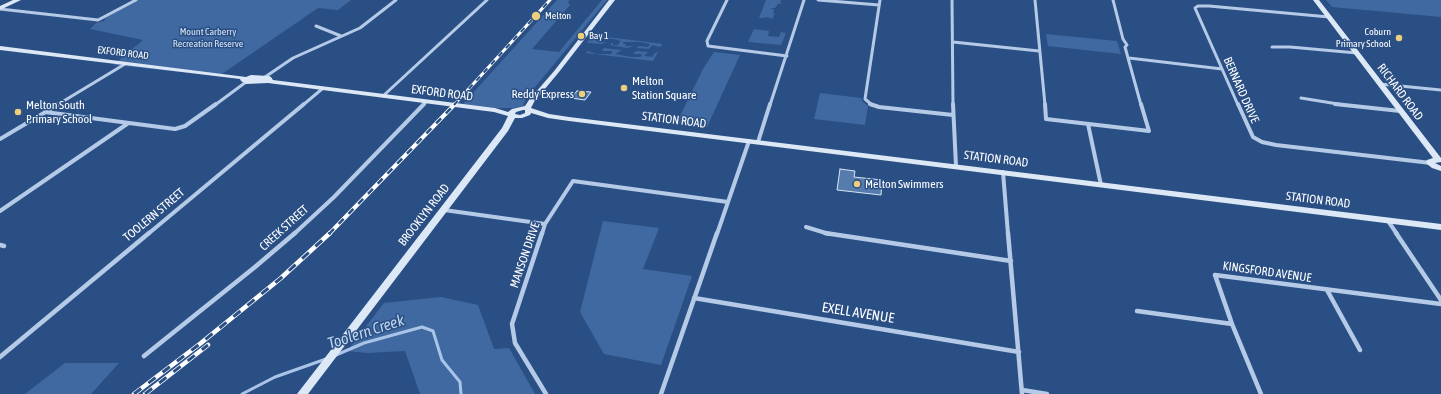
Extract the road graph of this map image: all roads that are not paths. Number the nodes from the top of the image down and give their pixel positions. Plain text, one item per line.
1 (18, 0) edge
2 (136, 0) edge
3 (396, 0) edge
4 (486, 0) edge
5 (612, 0) edge
6 (727, 0) edge
7 (804, 0) edge
8 (818, 0) edge
9 (880, 0) edge
10 (952, 0) edge
11 (1035, 0) edge
12 (1113, 0) edge
13 (1316, 0) edge
14 (879, 5) junction
15 (0, 9) edge
16 (1329, 17) junction
17 (316, 26) dead end
18 (341, 36) junction
19 (953, 42) junction
20 (1272, 47) dead end
21 (0, 48) edge
22 (1039, 51) junction
23 (1357, 53) junction
24 (787, 56) junction
25 (1129, 58) junction
26 (125, 64) junction
27 (1222, 69) junction
28 (267, 79) junction
29 (245, 80) junction
30 (1380, 84) junction
31 (322, 89) junction
32 (1441, 90) edge
33 (383, 96) junction
34 (1302, 98) dead end
35 (426, 102) junction
36 (523, 109) junction
37 (495, 110) junction
38 (1400, 111) junction
39 (45, 112) junction
40 (953, 115) junction
41 (512, 116) junction
42 (548, 116) junction
43 (522, 117) junction
44 (127, 124) junction
45 (1088, 124) junction
46 (505, 130) junction
47 (0, 139) edge
48 (749, 141) junction
49 (758, 142) junction
50 (1437, 161) edge
51 (956, 166) junction
52 (1441, 169) edge
53 (1003, 172) junction
54 (1101, 185) junction
55 (728, 202) junction
56 (444, 210) junction
57 (0, 211) edge
58 (1388, 221) junction
59 (545, 224) junction
60 (806, 227) dead end
61 (1441, 227) edge
62 (1011, 261) junction
63 (1327, 290) junction
64 (694, 298) junction
65 (1441, 300) edge
66 (1441, 304) edge
67 (1137, 311) dead end
68 (1232, 324) junction
69 (1360, 350) dead end
70 (1019, 352) junction
71 (144, 356) dead end
72 (0, 357) edge
73 (1022, 392) edge
74 (302, 394) edge
75 (546, 394) edge
76 (661, 394) edge
77 (1047, 394) edge
78 (1261, 394) edge

1 - 15 street
2 - 15 street
3 - 18 street
4 - 33 street
5 - 36 street
6 - 24 street
7 - 24 street
8 - 14 street
9 - 14 street
10 - 19 street
11 - 22 street
12 - 25 street
13 - 16 street, RICHARD ROAD
14 - 40 street
16 - 23 street, RICHARD ROAD
16 - 27 street, BERNARD DRIVE
17 - 18 street
18 - 28 street
19 - 22 street
19 - 40 street
20 - 23 street
21 - 26 street, EXFORD ROAD
22 - 45 street
23 - 30 street, RICHARD ROAD
24 - 49 street
25 - 27 street
25 - 45 street
26 - 29 street, EXFORD ROAD
26 - 39 street
27 - 50 street, BERNARD DRIVE
28 - 29 street, EXFORD ROAD
28 - 31 street, EXFORD ROAD
29 - 44 street
30 - 32 street
30 - 38 street, RICHARD ROAD
31 - 33 street, EXFORD ROAD
31 - 72 street, TOOLERN STREET
33 - 35 street, EXFORD ROAD
34 - 38 street
35 - 37 street, EXFORD ROAD
35 - 71 street, CREEK STREET
36 - 37 street, EXFORD ROAD
36 - 41 street, BROOKLYN ROAD
36 - 42 street, STATION ROAD
36 - 43 street, BROOKLYN ROAD
37 - 41 street, EXFORD ROAD
38 - 50 street, RICHARD ROAD
39 - 44 street
39 - 47 street
40 - 51 street
41 - 43 street, EXFORD ROAD
41 - 46 street, BROOKLYN ROAD
42 - 43 street, STATION ROAD
42 - 48 street, STATION ROAD
43 - 46 street, BROOKLYN ROAD
44 - 57 street
45 - 54 street
46 - 56 street, BROOKLYN ROAD
48 - 49 street, STATION ROAD
48 - 55 street
49 - 51 street, STATION ROAD
50 - 52 street
51 - 53 street, STATION ROAD
53 - 54 street, STATION ROAD
53 - 62 street
54 - 58 street, STATION ROAD
55 - 59 street, MANSON DRIVE
55 - 64 street
56 - 59 street
56 - 74 street, BROOKLYN ROAD
58 - 61 street, STATION ROAD
58 - 65 street
59 - 75 street, MANSON DRIVE
60 - 62 street
62 - 70 street
63 - 66 street, KINGSFORD AVENUE
63 - 68 street, KINGSFORD AVENUE
63 - 69 street
64 - 70 street, EXELL AVENUE
64 - 76 street
67 - 68 street
68 - 78 street, KINGSFORD AVENUE
70 - 73 street
73 - 77 street

